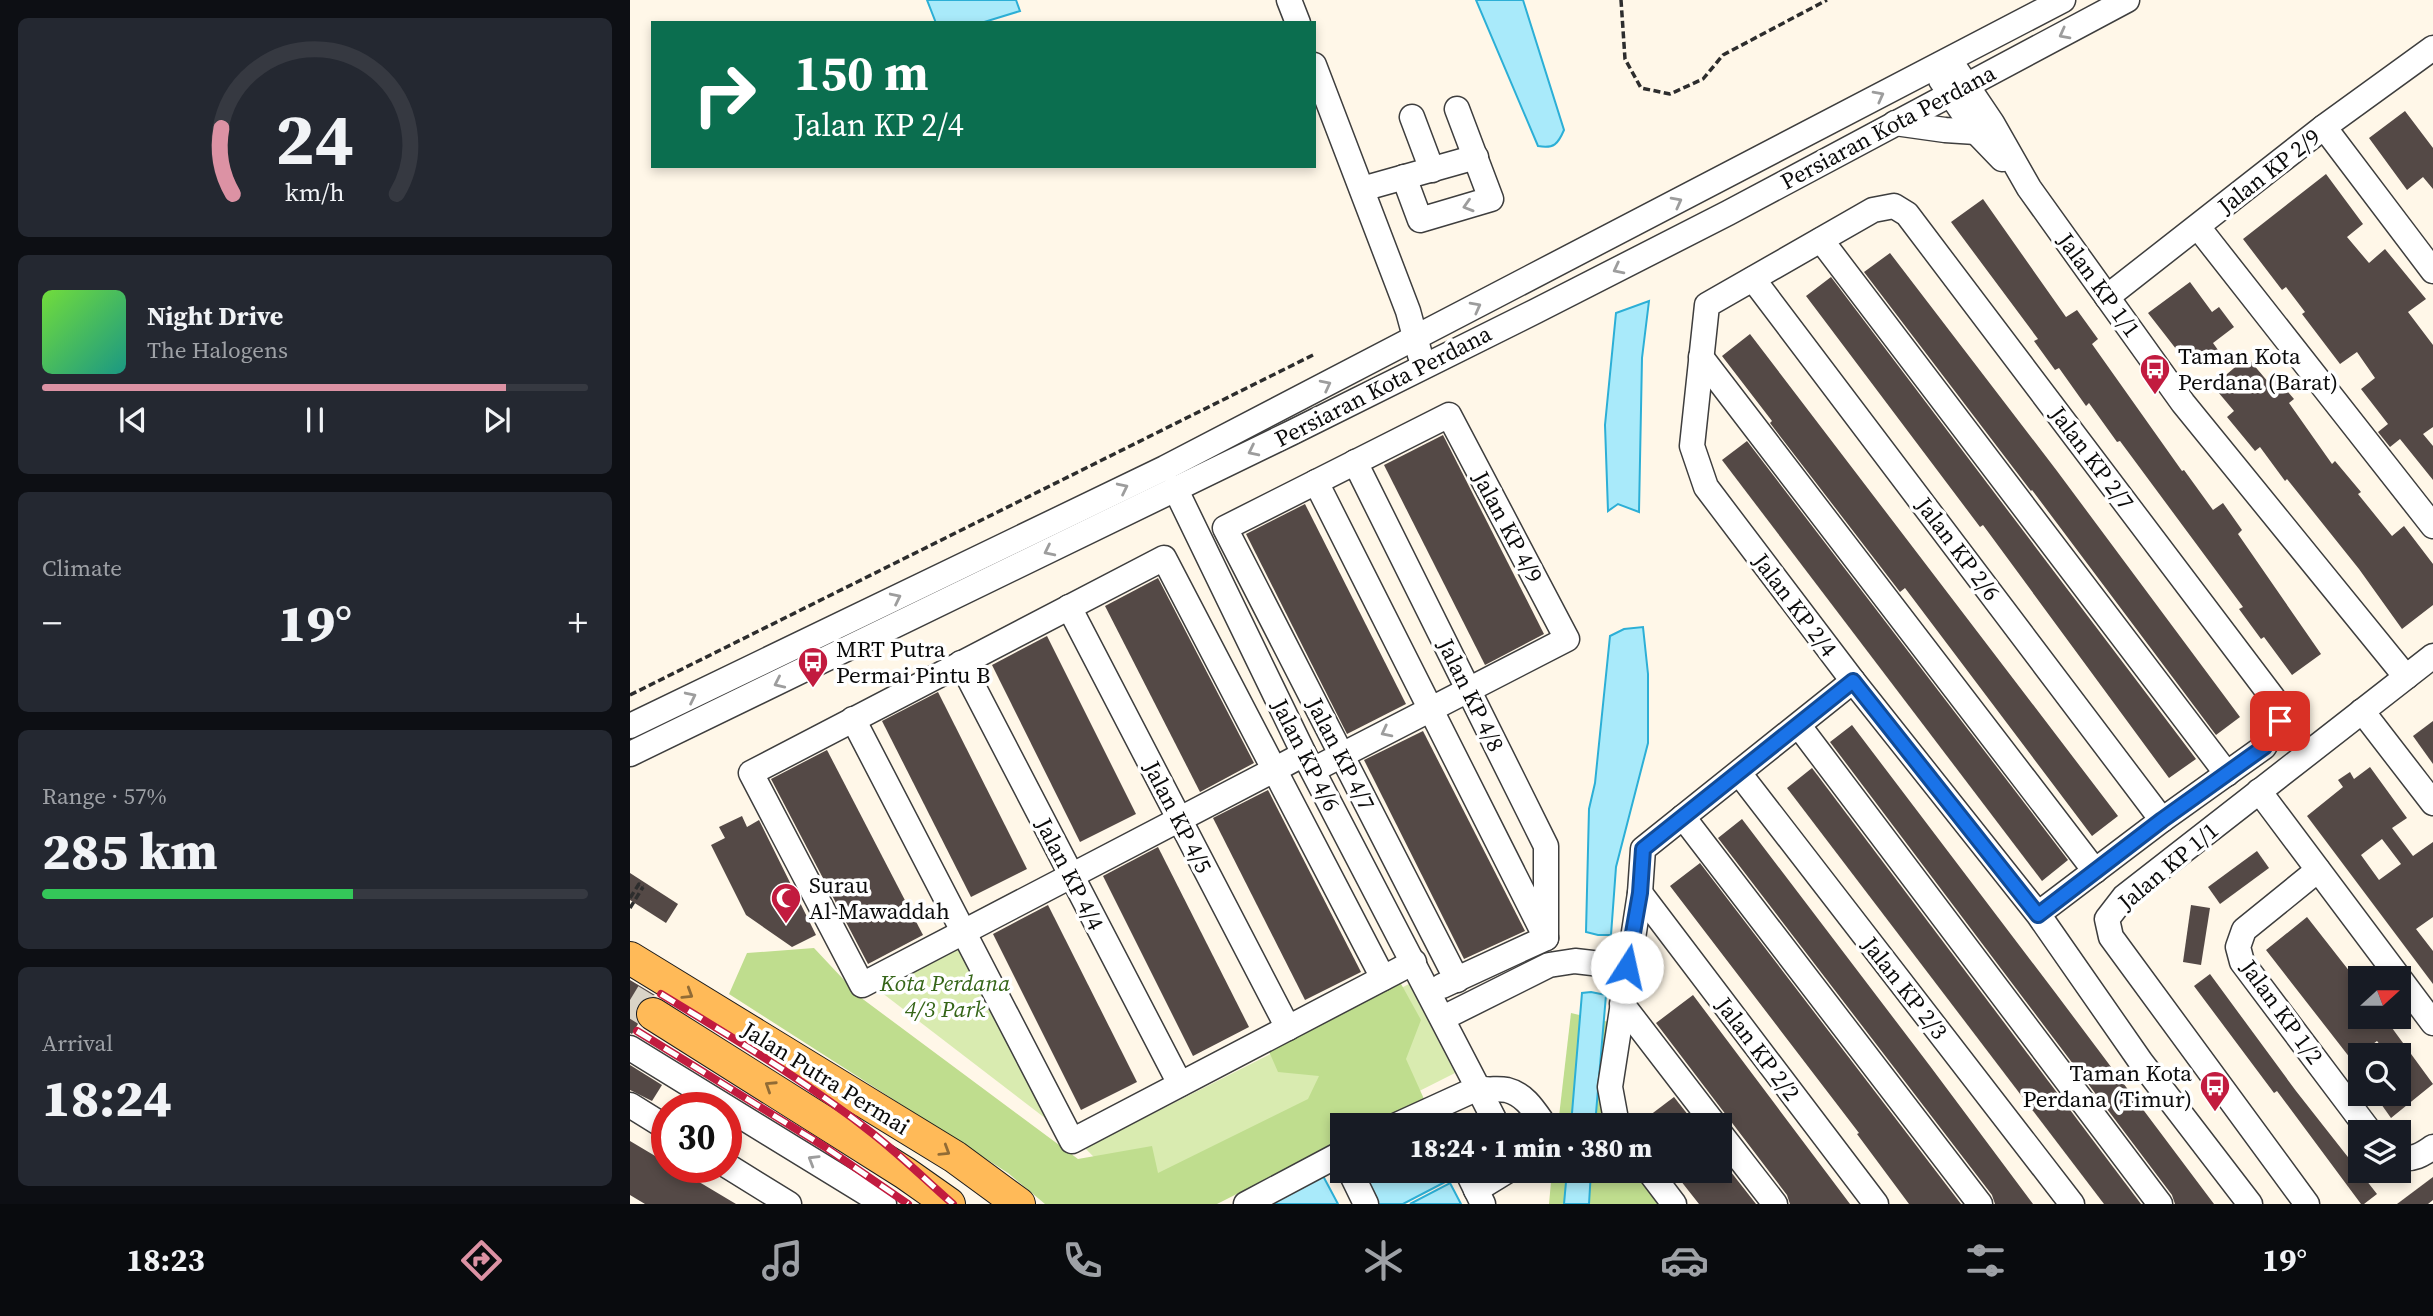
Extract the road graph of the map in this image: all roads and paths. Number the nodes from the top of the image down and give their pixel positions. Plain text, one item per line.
1 (1289, 0) edge
2 (1620, 0) edge
3 (1827, 0) edge
4 (2125, 1) edge
5 (2054, 3) edge
6 (1297, 21) edge
7 (2433, 48) edge
8 (1941, 63) junction
9 (1316, 70) edge
10 (1958, 89) junction
11 (1457, 109) dead end
12 (1412, 117) dead end
13 (1895, 123) junction
14 (2324, 127) junction
15 (1976, 132) junction
16 (1476, 157) junction
17 (1432, 170) junction
18 (1404, 177) junction
19 (2029, 187) junction
20 (1362, 189) junction
21 (2197, 227) junction
22 (1821, 240) junction
23 (2433, 271) edge
24 (1753, 279) junction
25 (2107, 297) junction
26 (1415, 339) junction
27 (1313, 355) dead end
28 (1701, 357) junction
29 (1424, 365) junction
30 (1355, 462) junction
31 (1316, 482) junction
32 (1175, 488) junction
33 (2433, 526) edge
34 (1069, 607) junction
35 (2433, 656) edge
36 (961, 663) junction
37 (2406, 677) junction
38 (1853, 681) junction
39 (1468, 690) junction
40 (630, 695) edge
41 (1432, 709) junction
42 (2362, 712) junction
43 (853, 719) junction
44 (630, 726) edge
45 (1799, 726) junction
46 (630, 754) edge
47 (1342, 755) junction
48 (1308, 762) junction
49 (1274, 770) junction
50 (1739, 773) junction
51 (2227, 774) junction
52 (2259, 792) junction
53 (2433, 803) edge
54 (1684, 817) junction
55 (1179, 819) junction
56 (2162, 820) junction
57 (2318, 870) junction
58 (2095, 871) junction
59 (1071, 876) junction
60 (1640, 893) junction
61 (630, 898) edge
62 (630, 908) edge
63 (2038, 915) junction
64 (964, 932) junction
65 (1546, 938) junction
66 (630, 958) edge
67 (1414, 962) junction
68 (1627, 967) junction
69 (1383, 978) junction
70 (1457, 979) junction
71 (1429, 992) junction
72 (1622, 1004) junction
73 (653, 1014) tunnel mouth
74 (1443, 1018) junction
75 (2433, 1023) edge
76 (1288, 1028) junction
77 (630, 1048) edge
78 (1180, 1084) junction
79 (1478, 1088) junction
80 (630, 1105) edge
81 (1445, 1113) edge
82 (1491, 1113) edge
83 (1536, 1113) edge
84 (1615, 1113) edge
85 (1706, 1113) edge
86 (651, 1118) edge
87 (2361, 1120) edge
88 (2433, 1147) edge
89 (1732, 1148) edge
90 (2411, 1158) edge
91 (1330, 1160) edge
92 (742, 1175) edge
93 (1356, 1183) edge
94 (1658, 1183) edge
95 (2297, 1200) edge
96 (876, 1201) edge
97 (789, 1204) edge
98 (949, 1204) edge
99 (1019, 1204) edge
100 (1247, 1204) edge
101 (1366, 1204) edge
102 (1674, 1204) edge
103 (1775, 1204) edge
104 (1876, 1204) edge
105 (1980, 1204) edge
106 (2072, 1204) edge
107 (2160, 1204) edge
108 (2250, 1204) edge

1 - 6 street
2 - 3 path
4 -> 10 street, Persiaran Kota Perdana
5 - 8 street, Persiaran Kota Perdana
7 - 14 street, Jalan KP 2/9
8 - 10 street, Jalan KP 1/1
26 -> 8 street, Persiaran Kota Perdana
9 - 20 street
10 - 13 street, Persiaran Kota Perdana
10 - 15 street, Jalan KP 1/1
10 - 19 street, Jalan KP 1/1
11 - 16 street
12 - 17 street
13 - 15 street
13 -> 29 street, Persiaran Kota Perdana
14 - 21 street, Jalan KP 2/9
14 - 23 street
15 - 19 street, Jalan KP 1/1
16 - 17 street
16 -> 18 street
17 - 18 street
18 - 20 street
19 - 25 street, Jalan KP 1/1
20 - 26 street
21 - 25 street, Jalan KP 2/9
21 - 33 street
22 - 24 street
22 - 51 street
22 - 51 street, Jalan KP 2/7
24 - 28 street, Jalan KP 2/4
24 - 56 street, Jalan KP 2/6
25 - 37 street, Jalan KP 1/1
26 - 29 street
44 -> 26 street, Persiaran Kota Perdana
27 - 40 path
28 - 38 street, Jalan KP 2/4
28 - 58 street
29 -> 32 street, Persiaran Kota Perdana
30 - 31 street
30 - 39 street, Jalan KP 4/8
30 - 39 street, Jalan KP 4/9
31 - 41 street, Jalan KP 4/8
31 - 47 street, Jalan KP 4/7
32 -> 46 street, Persiaran Kota Perdana
32 - 48 street, Jalan KP 4/6
34 - 36 street
34 - 49 street, Jalan KP 4/6
34 - 55 street, Jalan KP 4/5
35 - 37 street, Jalan KP 1/1
36 - 43 street
36 - 59 street, Jalan KP 4/4
37 - 42 street, Jalan KP 1/1
38 - 45 street
38 - 63 street, Jalan KP 2/4
39 - 41 street
39 - 65 street, Jalan KP 4/8
41 -> 47 street
41 - 65 street, Jalan KP 4/8
42 - 52 street, Jalan KP 1/1
42 - 53 street
43 - 64 street
43 - 64 street
45 - 50 street
45 - 107 street
47 - 48 street
47 - 70 street, Jalan KP 4/7
48 - 49 street
48 - 67 street, Jalan KP 4/6
49 - 55 street
49 - 69 street, Jalan KP 4/6
50 - 54 street
50 - 106 street, Jalan KP 2/3
51 - 56 street
52 - 57 street
52 - 95 street, Jalan KP 1/1
54 - 60 street
54 - 105 street
55 - 59 street
55 - 76 street, Jalan KP 4/5
56 - 58 street
57 - 75 street
57 - 87 street, Jalan KP 1/2
58 - 63 street
59 - 64 street
59 - 78 street, Jalan KP 4/4
60 - 68 street
60 - 104 street, Jalan KP 2/2
61 - 62 path
63 - 108 street, Jalan KP 2/4
64 - 78 street
65 - 70 street
66 -> 99 main road, Jalan Putra Permai
67 - 69 street
67 - 71 street, Jalan KP 4/6
68 - 72 street
68 - 74 street
69 - 76 street
70 - 71 street
71 - 74 street, Jalan KP 4/6
72 - 84 street
72 - 85 street
98 -> 73 main road, Jalan Putra Permai
74 - 79 street, Jalan KP 4/6
76 - 78 street
96 -> 77 street
79 - 81 street
79 - 82 street, Jalan KP 4/6
79 - 83 street
80 - 86 street
88 - 90 street
89 - 103 street
91 - 100 street
92 - 97 street
93 - 101 street
94 - 102 street

